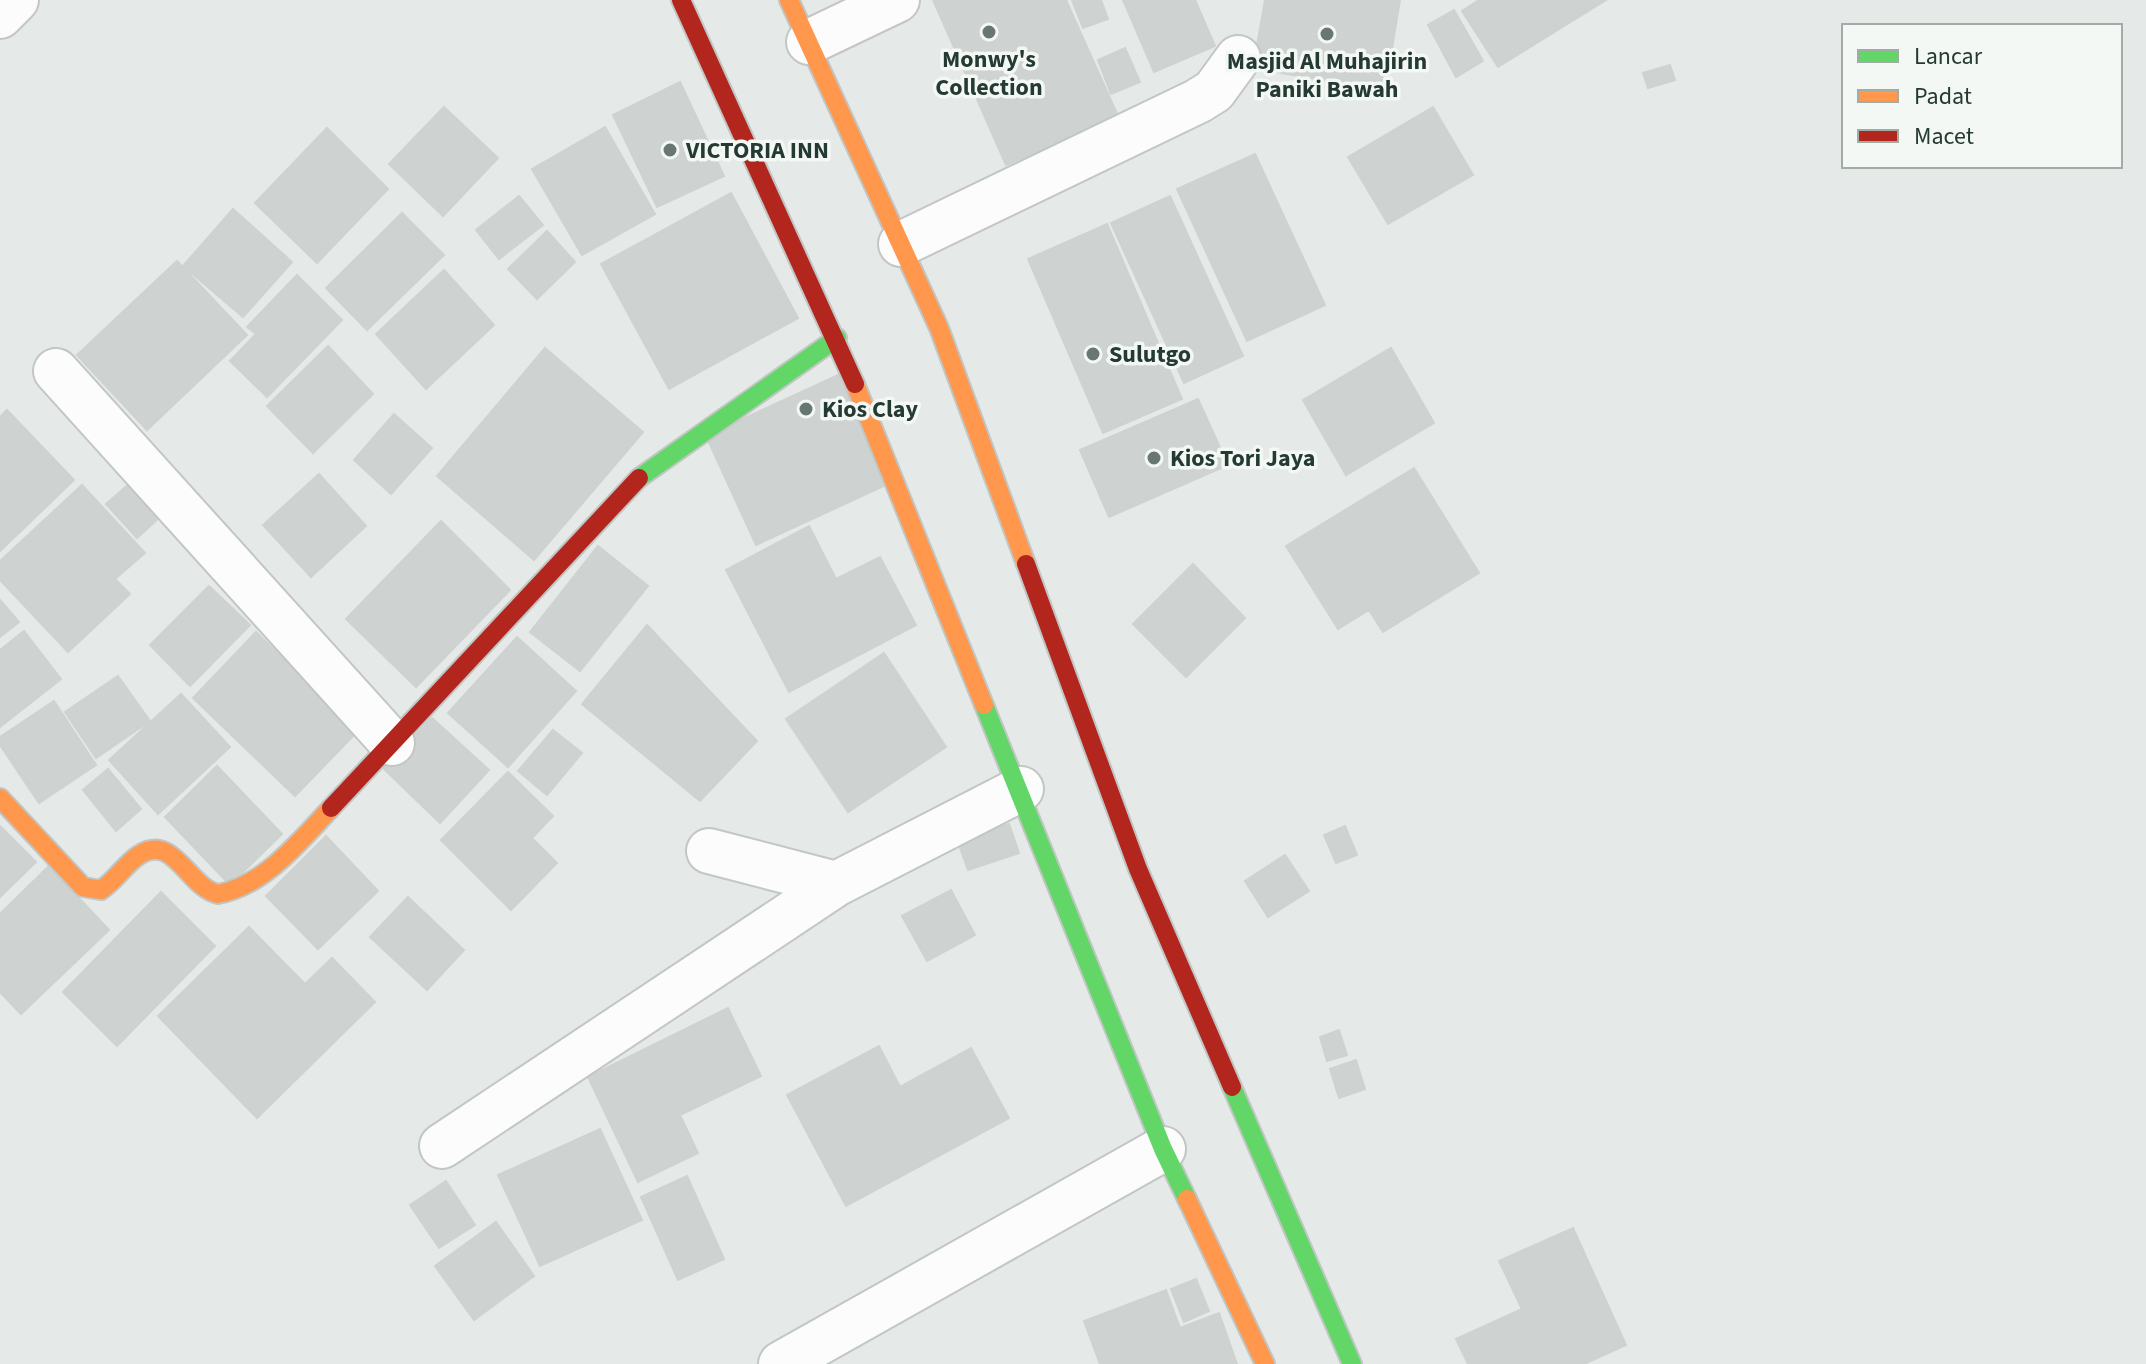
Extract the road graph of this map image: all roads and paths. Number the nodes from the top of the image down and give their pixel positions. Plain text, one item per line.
1 (16, 0) edge
2 (681, 0) edge
3 (789, 0) edge
4 (897, 0) edge
5 (0, 16) edge
6 (809, 42) junction
7 (1238, 58) dead end
8 (901, 244) junction
9 (837, 338) junction
10 (56, 371) dead end
11 (392, 743) junction
12 (1021, 789) junction
13 (0, 798) edge
14 (709, 851) dead end
15 (836, 884) junction
16 (442, 1146) dead end
17 (1163, 1149) junction
18 (781, 1364) edge
19 (1265, 1364) edge
20 (1352, 1364) edge

1 - 5 street
2 - 9 main road
3 - 6 main road
4 - 6 street
6 - 8 main road
7 - 8 street
8 - 20 main road
9 - 11 main road
9 - 12 main road
10 - 11 street
11 - 13 main road
12 - 15 street
12 - 17 main road
14 - 15 street
15 - 16 street
17 - 18 street
17 - 19 main road

